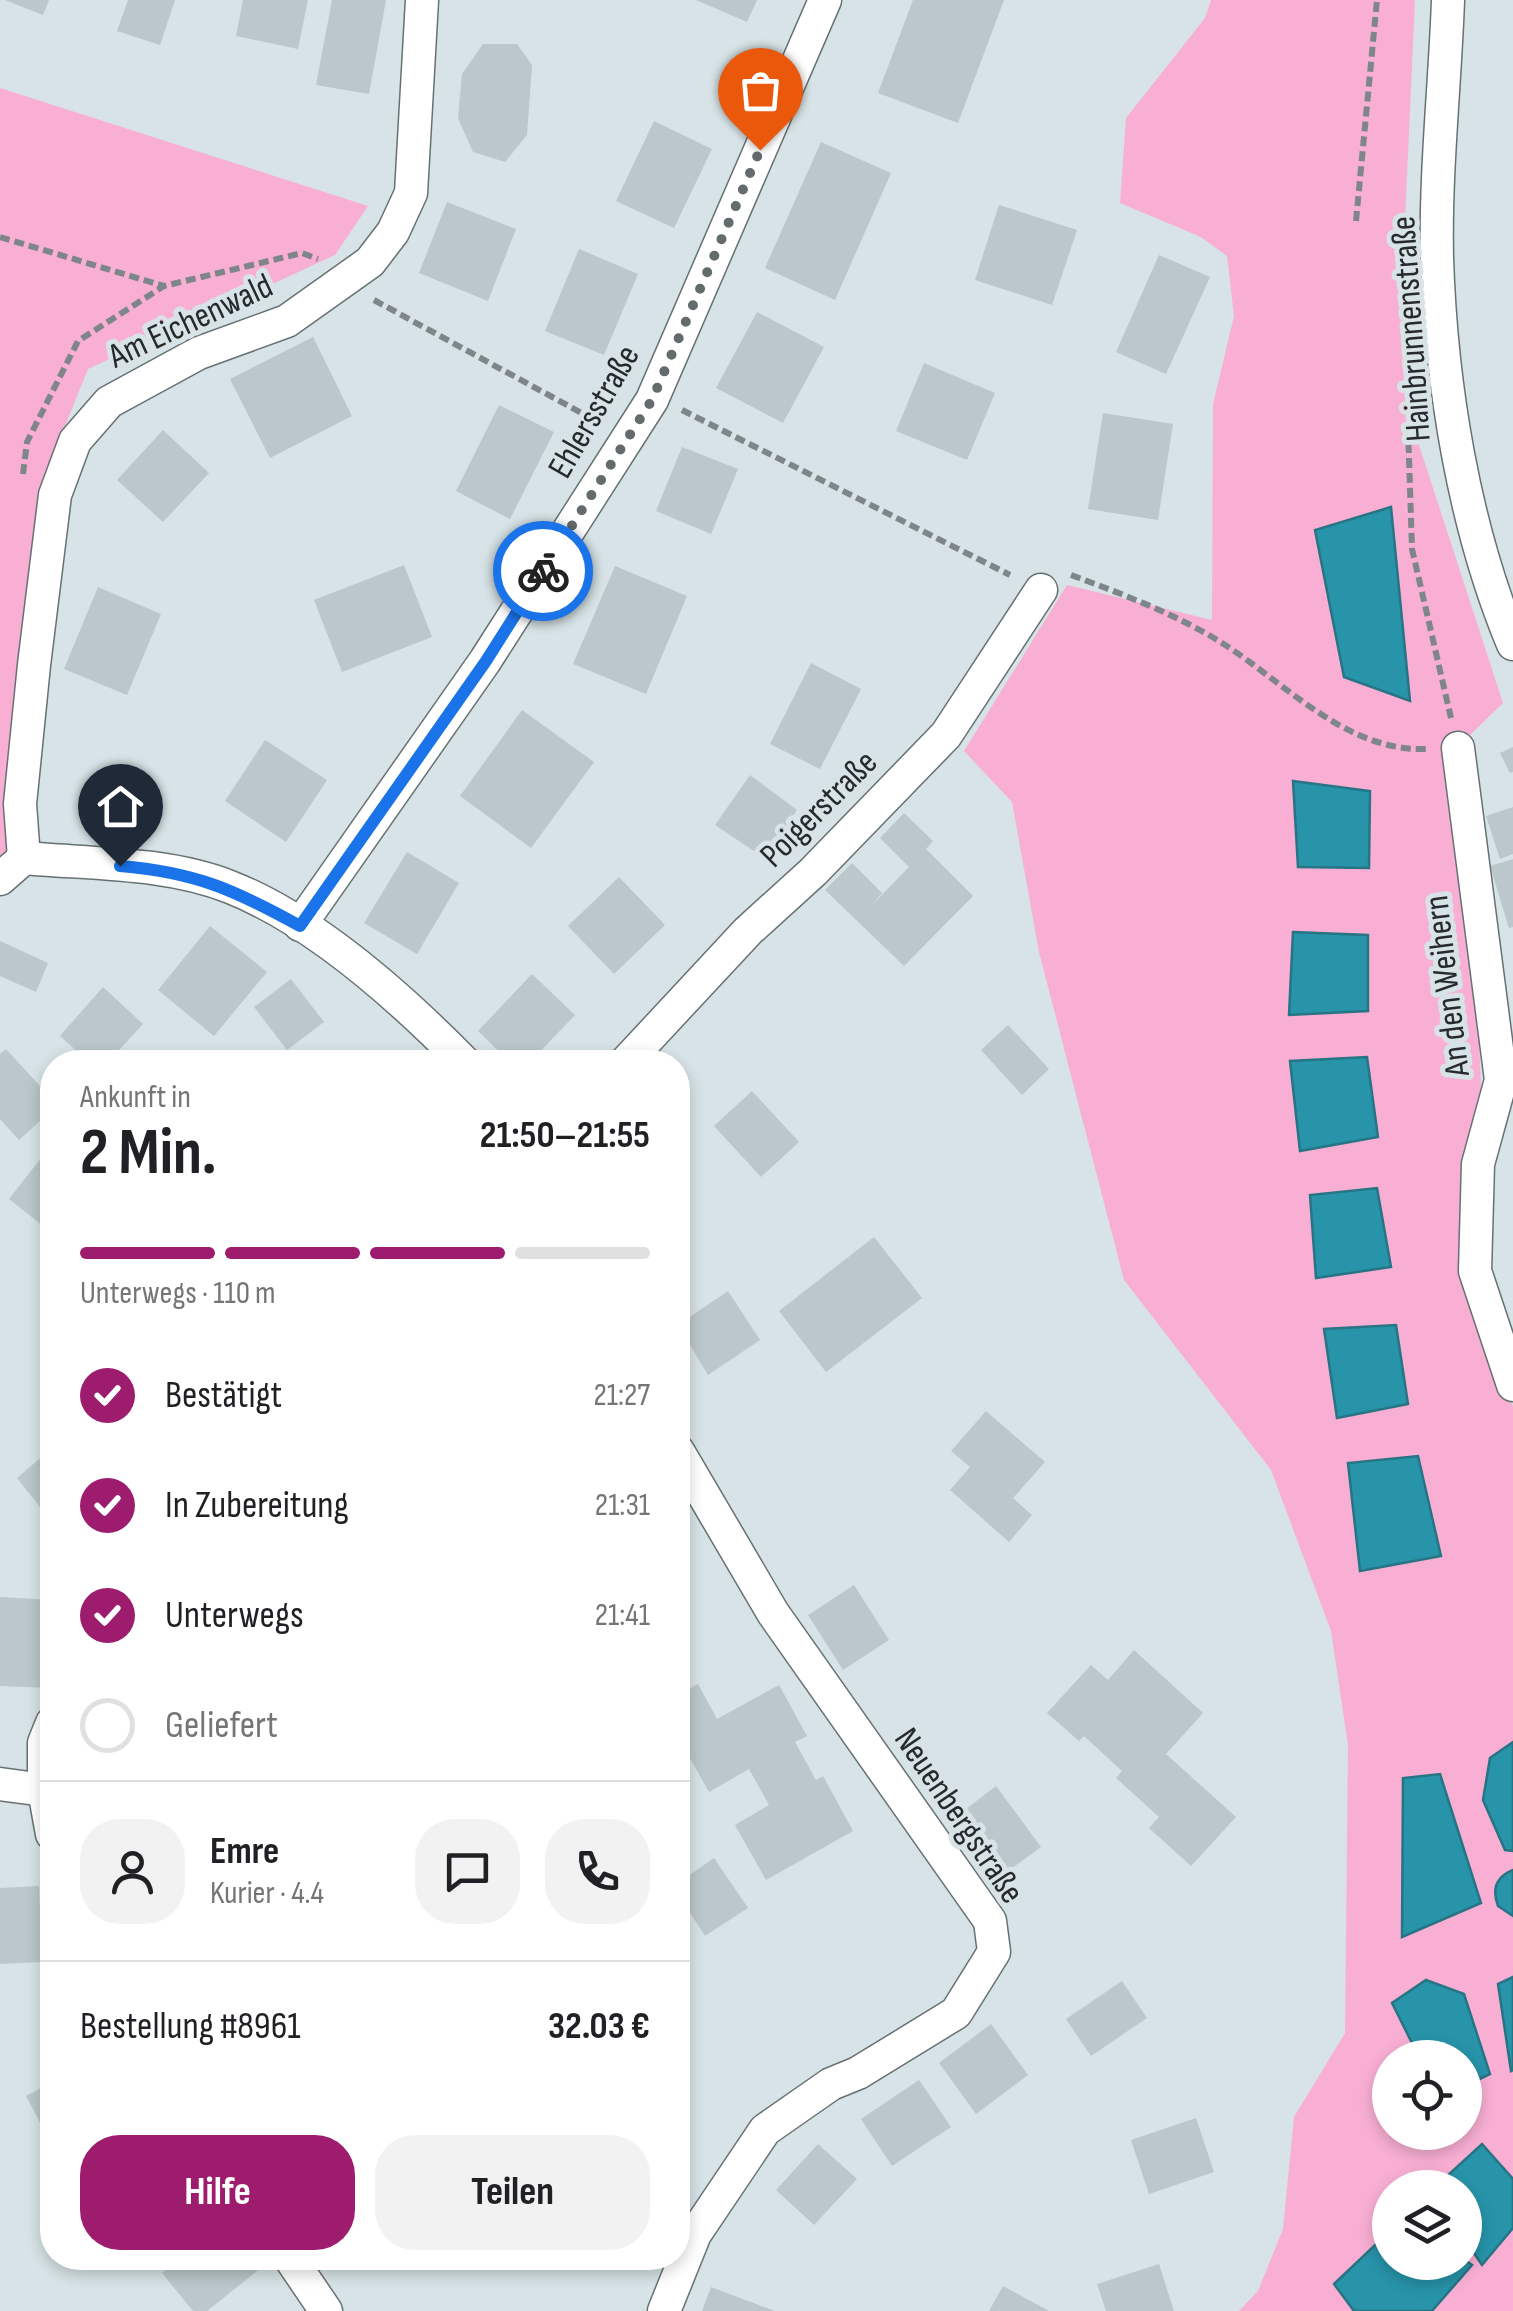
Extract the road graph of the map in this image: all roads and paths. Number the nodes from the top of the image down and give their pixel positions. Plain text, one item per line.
1 (422, 0) edge
2 (825, 0) edge
3 (1377, 0) edge
4 (1448, 0) edge
5 (1356, 222) dead end
6 (0, 238) edge
7 (343, 283) junction
8 (164, 286) dead end
9 (652, 400) junction
10 (1408, 428) dead end
11 (626, 442) junction
12 (1052, 582) junction
13 (1513, 644) edge
14 (1458, 748) junction
15 (12, 868) edge
16 (300, 926) junction
17 (452, 1050) edge
18 (637, 1050) edge
19 (1513, 1386) edge
20 (690, 1471) edge
21 (0, 1784) edge
22 (40, 1789) edge
23 (690, 2246) edge
24 (298, 2270) edge
25 (681, 2270) edge
26 (326, 2311) edge
27 (664, 2311) edge

1 - 7 street, Am Eichenwald
2 - 9 street, Ehlersstraße
3 - 5 path
4 - 13 street, Hainbrunnenstraße
6 - 8 path
7 - 11 path
7 - 15 street, Am Eichenwald
9 - 11 street, Ehlersstraße
9 - 12 path
10 - 14 path
11 - 16 street, Ehlersstraße
12 - 14 path
12 - 18 street, Poigerstraße
14 - 19 street, An den Weihern
15 - 16 street
16 - 17 street
20 - 23 street, Neuenbergstraße
21 - 22 street
24 - 26 street
25 - 27 street, Neuenbergstraße

